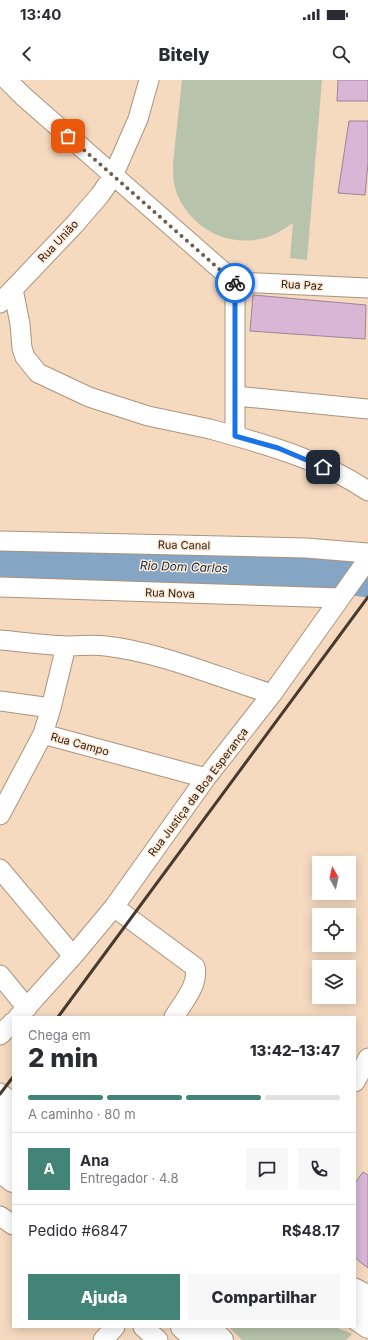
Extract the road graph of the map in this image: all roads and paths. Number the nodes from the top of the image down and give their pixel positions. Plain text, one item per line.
1 (7, 80) edge
2 (149, 80) edge
3 (113, 176) junction
4 (235, 282) junction
5 (368, 288) edge
6 (13, 289) junction
7 (0, 303) edge
8 (236, 396) junction
9 (368, 409) edge
10 (235, 436) junction
11 (368, 491) edge
12 (0, 541) edge
13 (366, 559) edge
14 (0, 587) edge
15 (345, 592) junction
16 (0, 640) edge
17 (66, 646) junction
18 (272, 694) junction
19 (0, 701) edge
20 (51, 708) junction
21 (43, 734) junction
22 (206, 778) junction
23 (0, 815) edge
24 (0, 869) edge
25 (114, 907) junction
26 (73, 956) junction
27 (0, 975) edge
28 (23, 1012) edge
29 (175, 1016) edge
30 (12, 1023) edge
31 (0, 1035) edge
32 (368, 1058) edge
33 (356, 1080) edge
34 (0, 1093) edge
35 (12, 1102) edge
36 (0, 1110) edge
37 (12, 1119) edge
38 (0, 1124) edge
39 (12, 1132) edge
40 (0, 1146) edge
41 (12, 1155) edge
42 (0, 1171) edge
43 (12, 1180) edge
44 (0, 1216) edge
45 (12, 1224) edge
46 (356, 1289) edge
47 (368, 1295) edge
48 (356, 1307) edge
49 (368, 1314) edge
50 (356, 1319) edge
51 (368, 1327) edge
52 (114, 1328) edge
53 (144, 1328) edge
54 (183, 1328) edge
55 (209, 1328) edge
56 (103, 1340) edge
57 (158, 1340) edge
58 (196, 1340) edge
59 (222, 1340) edge

1 - 3 street
2 - 3 street, Rua União
3 - 4 street
3 - 6 street, Rua União
4 - 5 street, Rua Paz
4 - 8 street
6 - 7 street, Rua União
6 - 10 street
8 - 9 street
8 - 10 street
10 - 11 street
12 - 13 street, Rua Canal
13 - 15 street, Rua Justiça da Boa Esperança
14 - 15 street, Rua Nova
15 - 18 street, Rua Justiça da Boa Esperança
16 - 17 street
17 - 18 street
17 - 20 street
18 - 22 street, Rua Justiça da Boa Esperança
19 - 20 street
20 - 21 street
21 - 22 street, Rua Campo
21 - 23 street, Rua Campo
22 - 25 street, Rua Justiça da Boa Esperança
24 - 26 street
25 - 26 street, Rua Justiça da Boa Esperança
25 - 29 street
26 - 28 street, Rua Justiça da Boa Esperança
27 - 28 street
30 - 31 street
32 - 33 street
34 - 35 street
36 - 37 street
38 - 39 highway
40 - 41 highway
42 - 43 highway
44 - 45 street
46 - 47 street
48 - 49 street
50 - 51 highway
52 - 56 street
53 - 57 street
54 - 58 highway
55 - 59 highway

